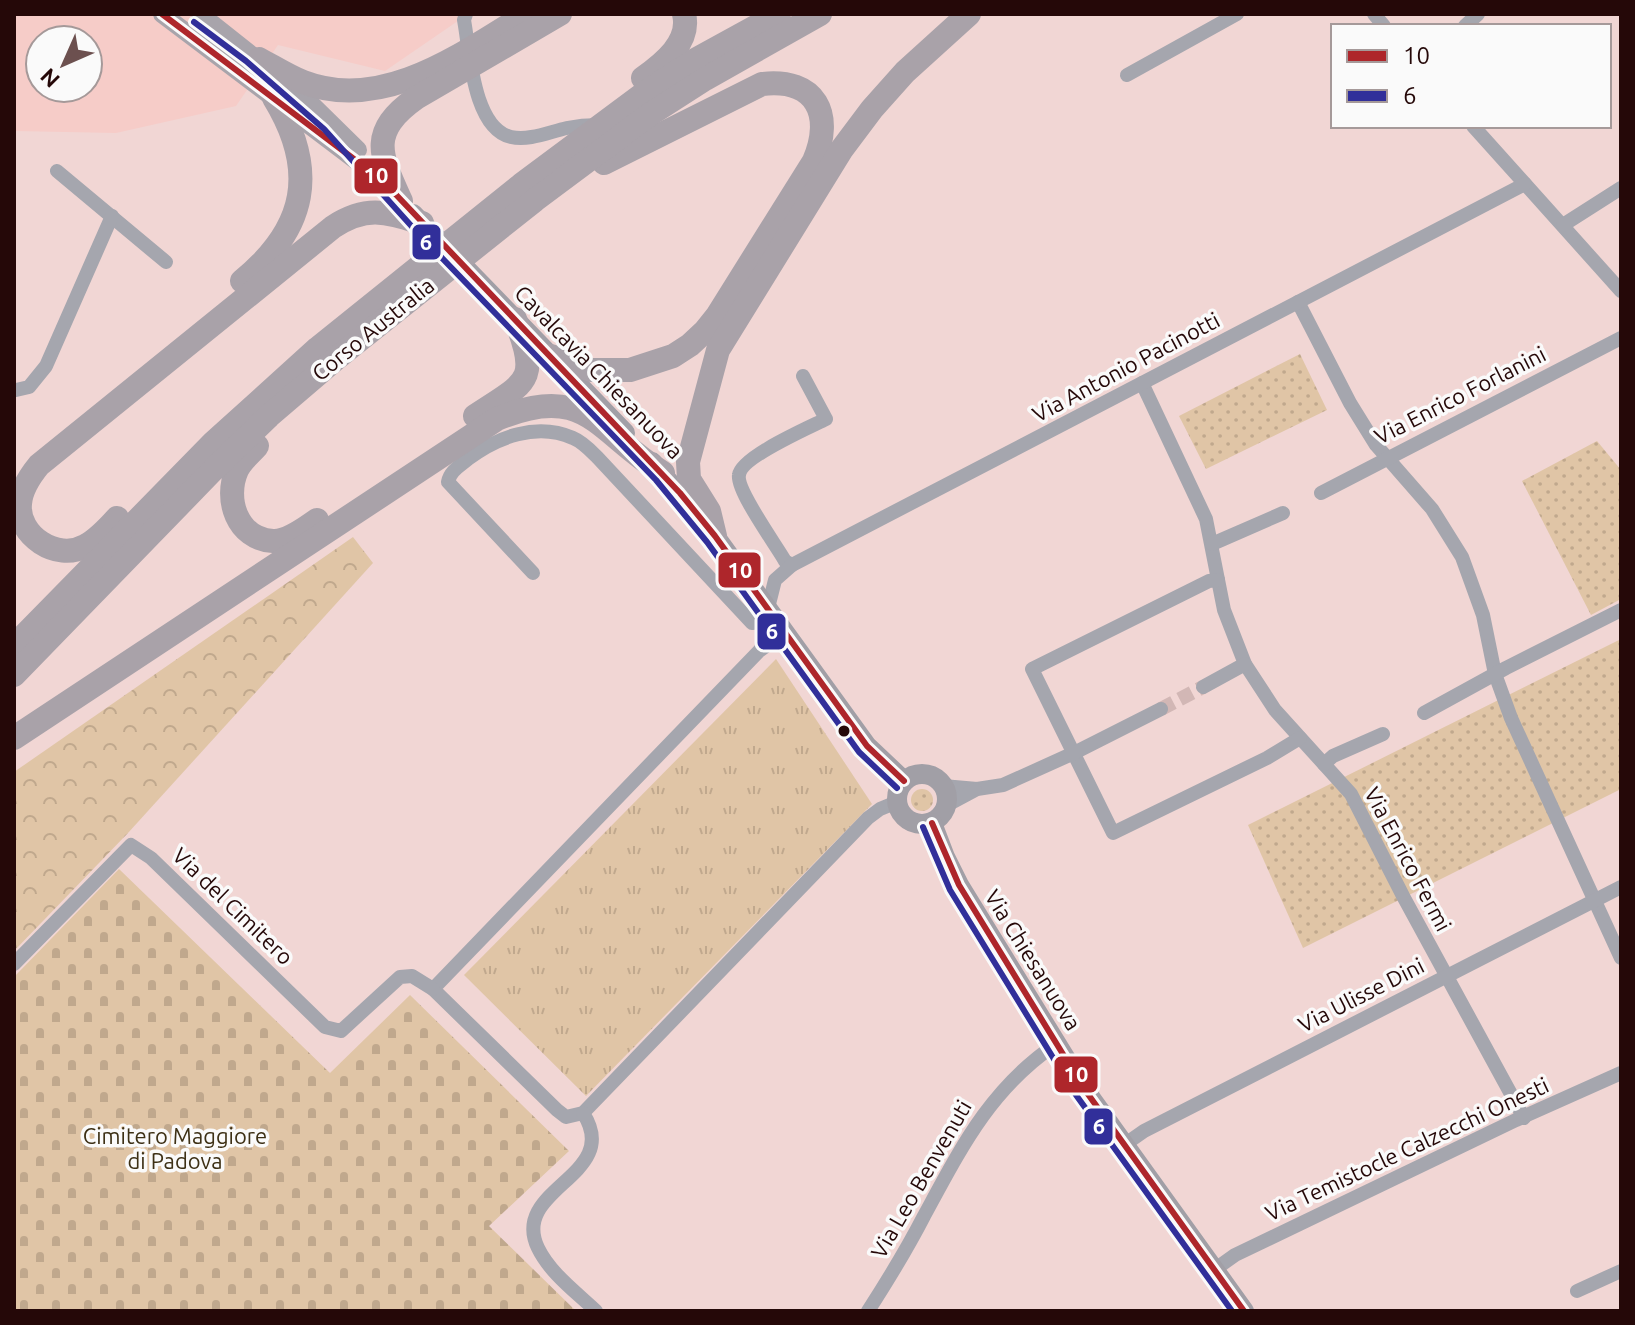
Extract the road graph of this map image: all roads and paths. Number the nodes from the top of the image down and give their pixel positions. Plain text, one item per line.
1 (162, 14) edge
2 (200, 14) edge
3 (466, 14) edge
4 (527, 14) edge
5 (560, 14) edge
6 (684, 14) edge
7 (779, 14) edge
8 (820, 14) edge
9 (969, 14) edge
10 (1237, 14) edge
11 (255, 56) junction
12 (469, 59) junction
13 (1127, 75) dead end
14 (274, 98) junction
15 (602, 124) junction
16 (1475, 128) edge
17 (57, 171) dead end
18 (383, 181) junction
19 (1525, 184) junction
20 (1621, 188) edge
21 (535, 200) junction
22 (401, 201) junction
23 (112, 216) junction
24 (1563, 225) junction
25 (430, 232) junction
26 (166, 262) dead end
27 (1621, 291) edge
28 (1298, 302) junction
29 (398, 307) junction
30 (515, 319) junction
31 (1621, 338) edge
32 (318, 348) junction
33 (551, 356) junction
34 (803, 376) dead end
35 (1142, 383) junction
36 (15, 392) edge
37 (1386, 458) junction
38 (14, 473) edge
39 (663, 473) junction
40 (1321, 493) dead end
41 (1283, 513) dead end
42 (715, 536) junction
43 (1212, 544) junction
44 (792, 565) junction
45 (533, 573) dead end
46 (1218, 580) junction
47 (1621, 610) edge
48 (770, 611) junction
49 (785, 632) junction
50 (14, 646) edge
51 (1245, 664) junction
52 (1495, 674) junction
53 (14, 675) edge
54 (1203, 687) tunnel mouth
55 (1161, 709) tunnel mouth
56 (1424, 713) dead end
57 (1383, 734) dead end
58 (14, 738) edge
59 (1300, 738) junction
60 (1074, 753) junction
61 (1324, 764) junction
62 (904, 781) junction
63 (945, 795) junction
64 (897, 802) junction
65 (932, 823) junction
66 (1621, 887) edge
67 (1595, 899) junction
68 (1621, 958) edge
69 (14, 964) edge
70 (1446, 976) junction
71 (433, 989) junction
72 (1056, 1044) junction
73 (1621, 1073) edge
74 (583, 1113) junction
75 (1520, 1119) junction
76 (1124, 1145) junction
77 (1214, 1270) junction
78 (1621, 1271) edge
79 (1577, 1291) dead end
80 (596, 1311) edge
81 (868, 1311) edge
82 (1244, 1311) edge

1 - 14 main road, Cavalcavia Chiesanuova
2 - 11 main road, Cavalcavia Chiesanuova
3 - 15 street, Corso Australia
4 - 12 highway
5 - 12 highway
6 - 15 highway
7 - 15 highway, Corso Australia
8 - 21 highway, Corso Australia
9 - 42 highway
10 - 13 street
11 - 12 highway
11 - 18 main road, Cavalcavia Chiesanuova
12 - 22 highway
14 - 18 main road, Cavalcavia Chiesanuova
14 - 38 highway
15 - 32 highway, Corso Australia
16 - 19 street
17 - 23 street
18 - 22 main road, Cavalcavia Chiesanuova
19 - 24 street
19 - 28 street, Via Antonio Pacinotti
20 - 24 street
21 - 29 highway, Corso Australia
21 - 33 highway
22 - 25 main road, Cavalcavia Chiesanuova
23 - 26 street
23 - 36 street
24 - 27 street
25 - 30 main road, Cavalcavia Chiesanuova
25 - 32 highway
28 - 35 street, Via Antonio Pacinotti
28 - 37 street
29 - 30 highway
29 - 53 highway, Corso Australia
30 - 33 main road, Cavalcavia Chiesanuova
31 - 37 street, Via Enrico Forlanini
32 - 50 highway, Corso Australia
33 - 39 main road, Cavalcavia Chiesanuova
34 - 44 street
35 - 43 street, Via Enrico Fermi
35 - 44 street, Via Antonio Pacinotti
37 - 40 street, Via Enrico Forlanini
37 - 52 street
39 - 42 main road, Cavalcavia Chiesanuova
39 - 58 highway
41 - 43 street
42 - 48 main road, Cavalcavia Chiesanuova
43 - 46 street, Via Enrico Fermi
44 - 48 street, Via Antonio Pacinotti
45 - 48 street
46 - 51 street, Via Enrico Fermi
46 - 60 street
47 - 52 street
48 - 49 main road
49 - 62 main road
49 - 71 street
51 - 54 street
51 - 59 street, Via Enrico Fermi
52 - 56 street
52 - 67 street
55 - 60 street
57 - 61 street
59 - 60 street
59 - 61 street, Via Enrico Fermi
60 - 63 street
61 - 70 street, Via Enrico Fermi
62 - 63 main road
62 - 64 main road
63 - 65 main road
64 - 65 main road
64 - 74 street
65 - 72 main road, Via Chiesanuova
66 - 67 street, Via Ulisse Dini
67 - 68 street
67 - 70 street, Via Ulisse Dini
69 - 71 street, Via del Cimitero
70 - 75 street, Via Enrico Fermi
70 - 76 street, Via Ulisse Dini
71 - 74 street, Via del Cimitero
72 - 76 main road, Via Chiesanuova
72 - 81 street, Via Leo Benvenuti
73 - 75 street, Via Temistocle Calzecchi Onesti
74 - 80 street
75 - 77 street, Via Temistocle Calzecchi Onesti
76 - 77 main road, Via Chiesanuova
77 - 82 main road, Via Chiesanuova
78 - 79 street

